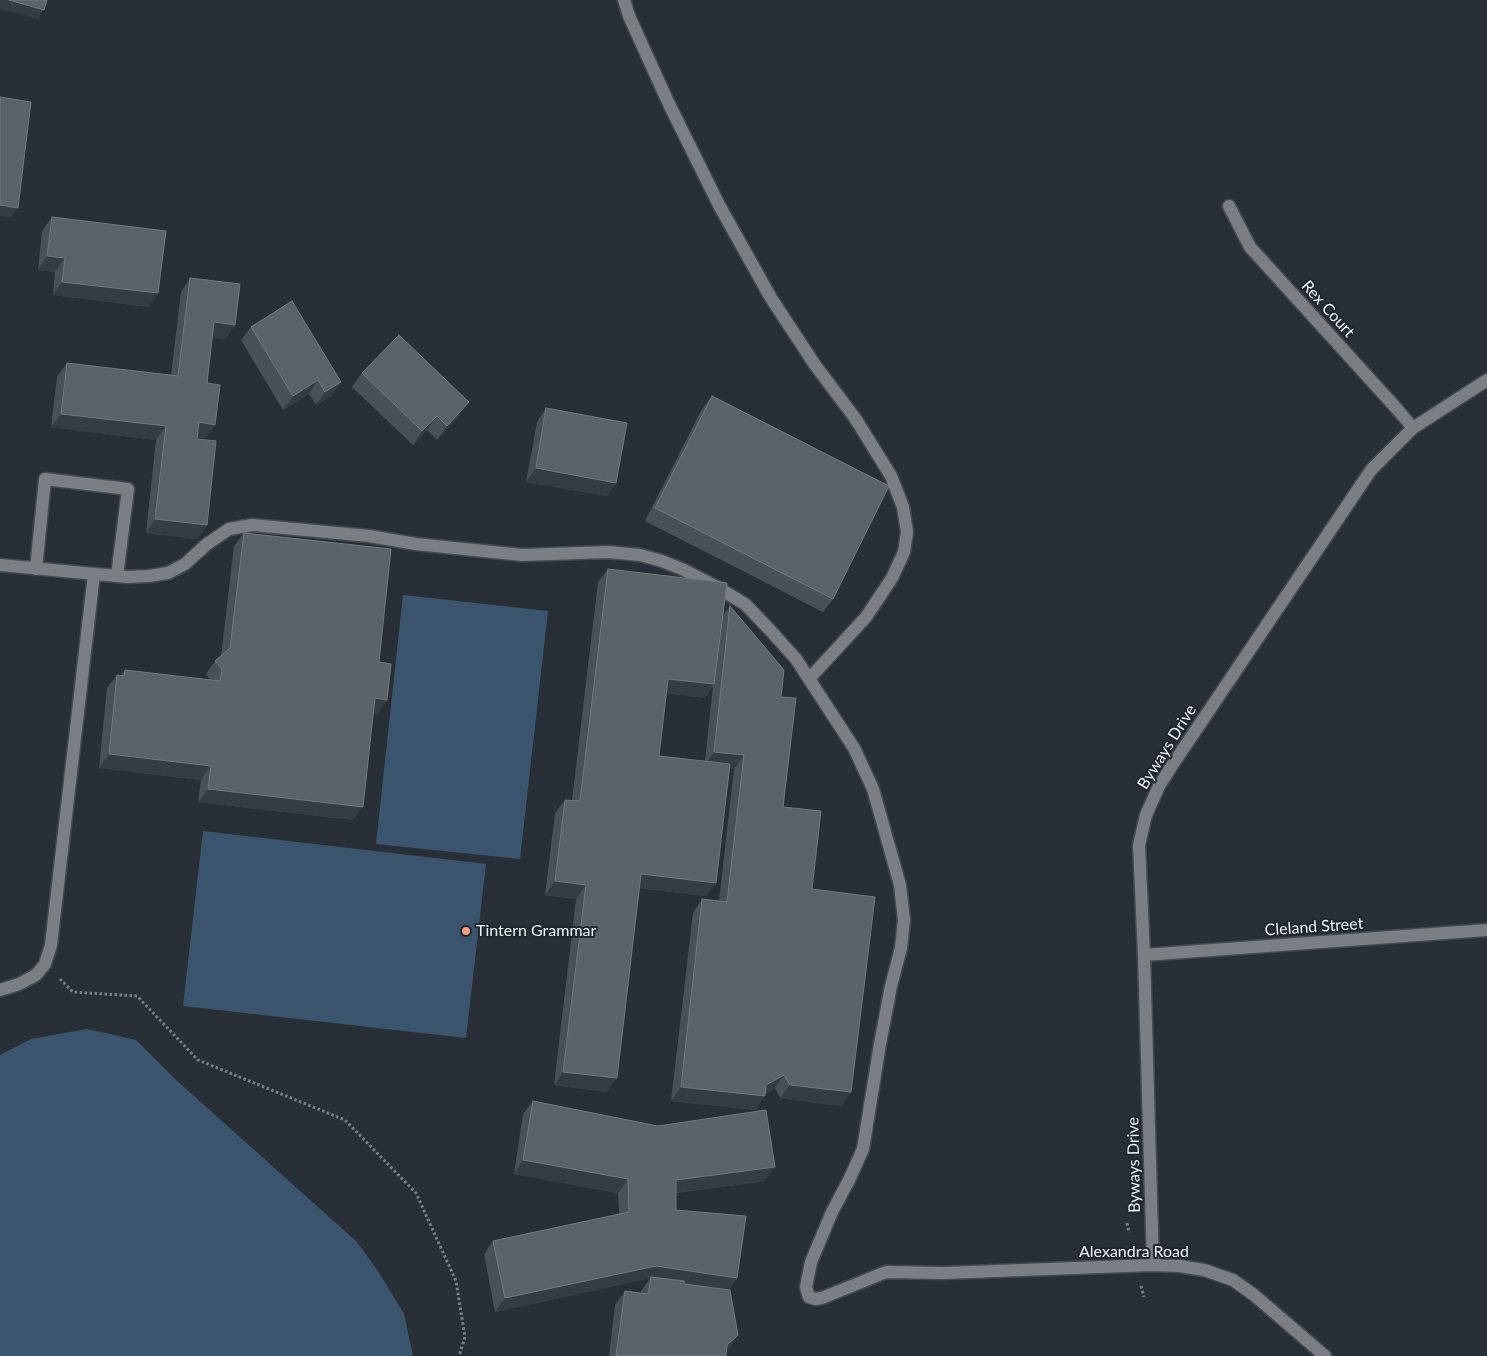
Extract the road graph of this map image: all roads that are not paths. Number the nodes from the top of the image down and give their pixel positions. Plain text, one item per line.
1 (624, 0) edge
2 (1228, 206) dead end
3 (1487, 380) edge
4 (1413, 428) junction
5 (0, 565) edge
6 (36, 569) junction
7 (94, 574) junction
8 (117, 576) junction
9 (809, 679) junction
10 (1487, 930) edge
11 (1144, 955) junction
12 (0, 990) edge
13 (1153, 1265) junction
14 (1325, 1356) edge

1 - 9 street
2 - 4 street, Rex Court
3 - 4 street, Byways Drive
4 - 11 street, Byways Drive
5 - 6 street
6 - 7 street
6 - 8 street
7 - 8 street
7 - 12 street
8 - 9 street
9 - 13 street, Alexandra Road
10 - 11 street, Cleland Street
11 - 13 street, Byways Drive
13 - 14 street, Alexandra Road

